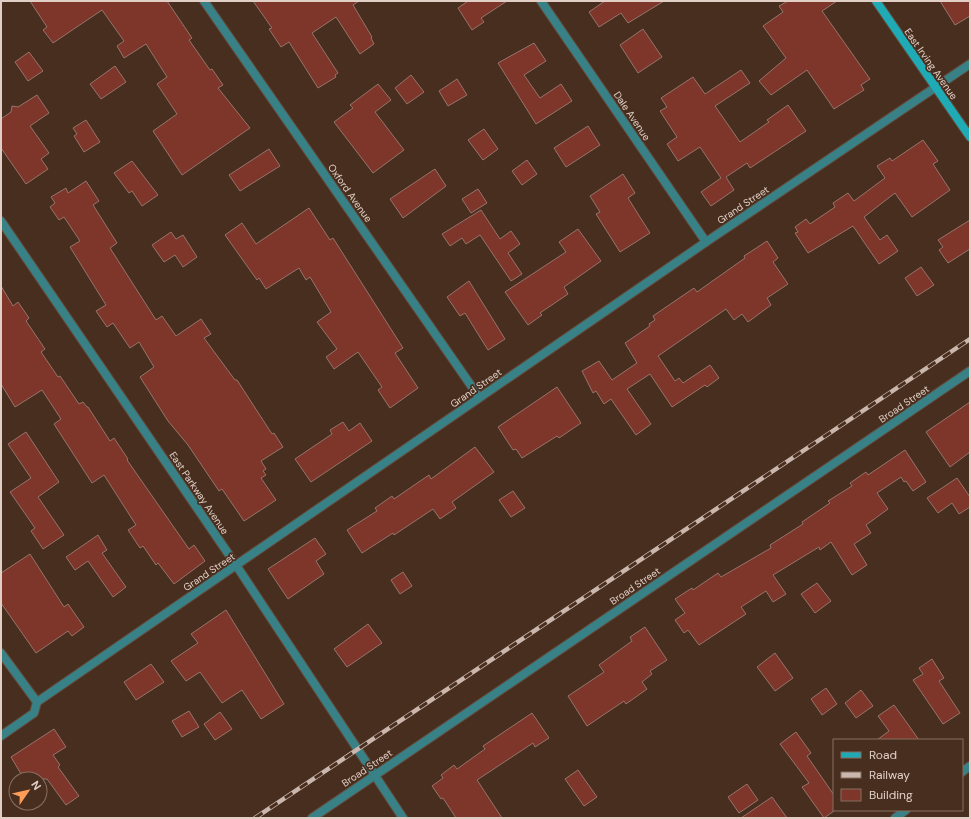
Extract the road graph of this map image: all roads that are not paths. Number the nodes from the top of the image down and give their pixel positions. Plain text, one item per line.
1 (204, 1) edge
2 (541, 1) edge
3 (876, 1) edge
4 (970, 64) edge
5 (936, 88) junction
6 (970, 138) edge
7 (1, 221) edge
8 (706, 242) junction
9 (970, 371) edge
10 (479, 397) junction
11 (236, 565) junction
12 (1, 653) edge
13 (37, 702) junction
14 (1, 736) edge
15 (374, 775) junction
16 (905, 811) edge
17 (312, 818) edge
18 (403, 818) edge
19 (895, 818) edge

1 - 10 street, Oxford Avenue
2 - 8 street, Dale Avenue
3 - 5 street, East Irving Avenue
4 - 5 street, Grand Street
5 - 6 street, East Irving Avenue
5 - 8 street, Grand Street
7 - 11 street, East Parkway Avenue
8 - 10 street, Grand Street
9 - 15 street, Broad Street
10 - 11 street, Grand Street
11 - 13 street, Grand Street
11 - 15 street, East Parkway Avenue
12 - 13 street
13 - 14 street, Grand Street
15 - 17 street, Broad Street
15 - 18 street, East Parkway Avenue
16 - 19 street

